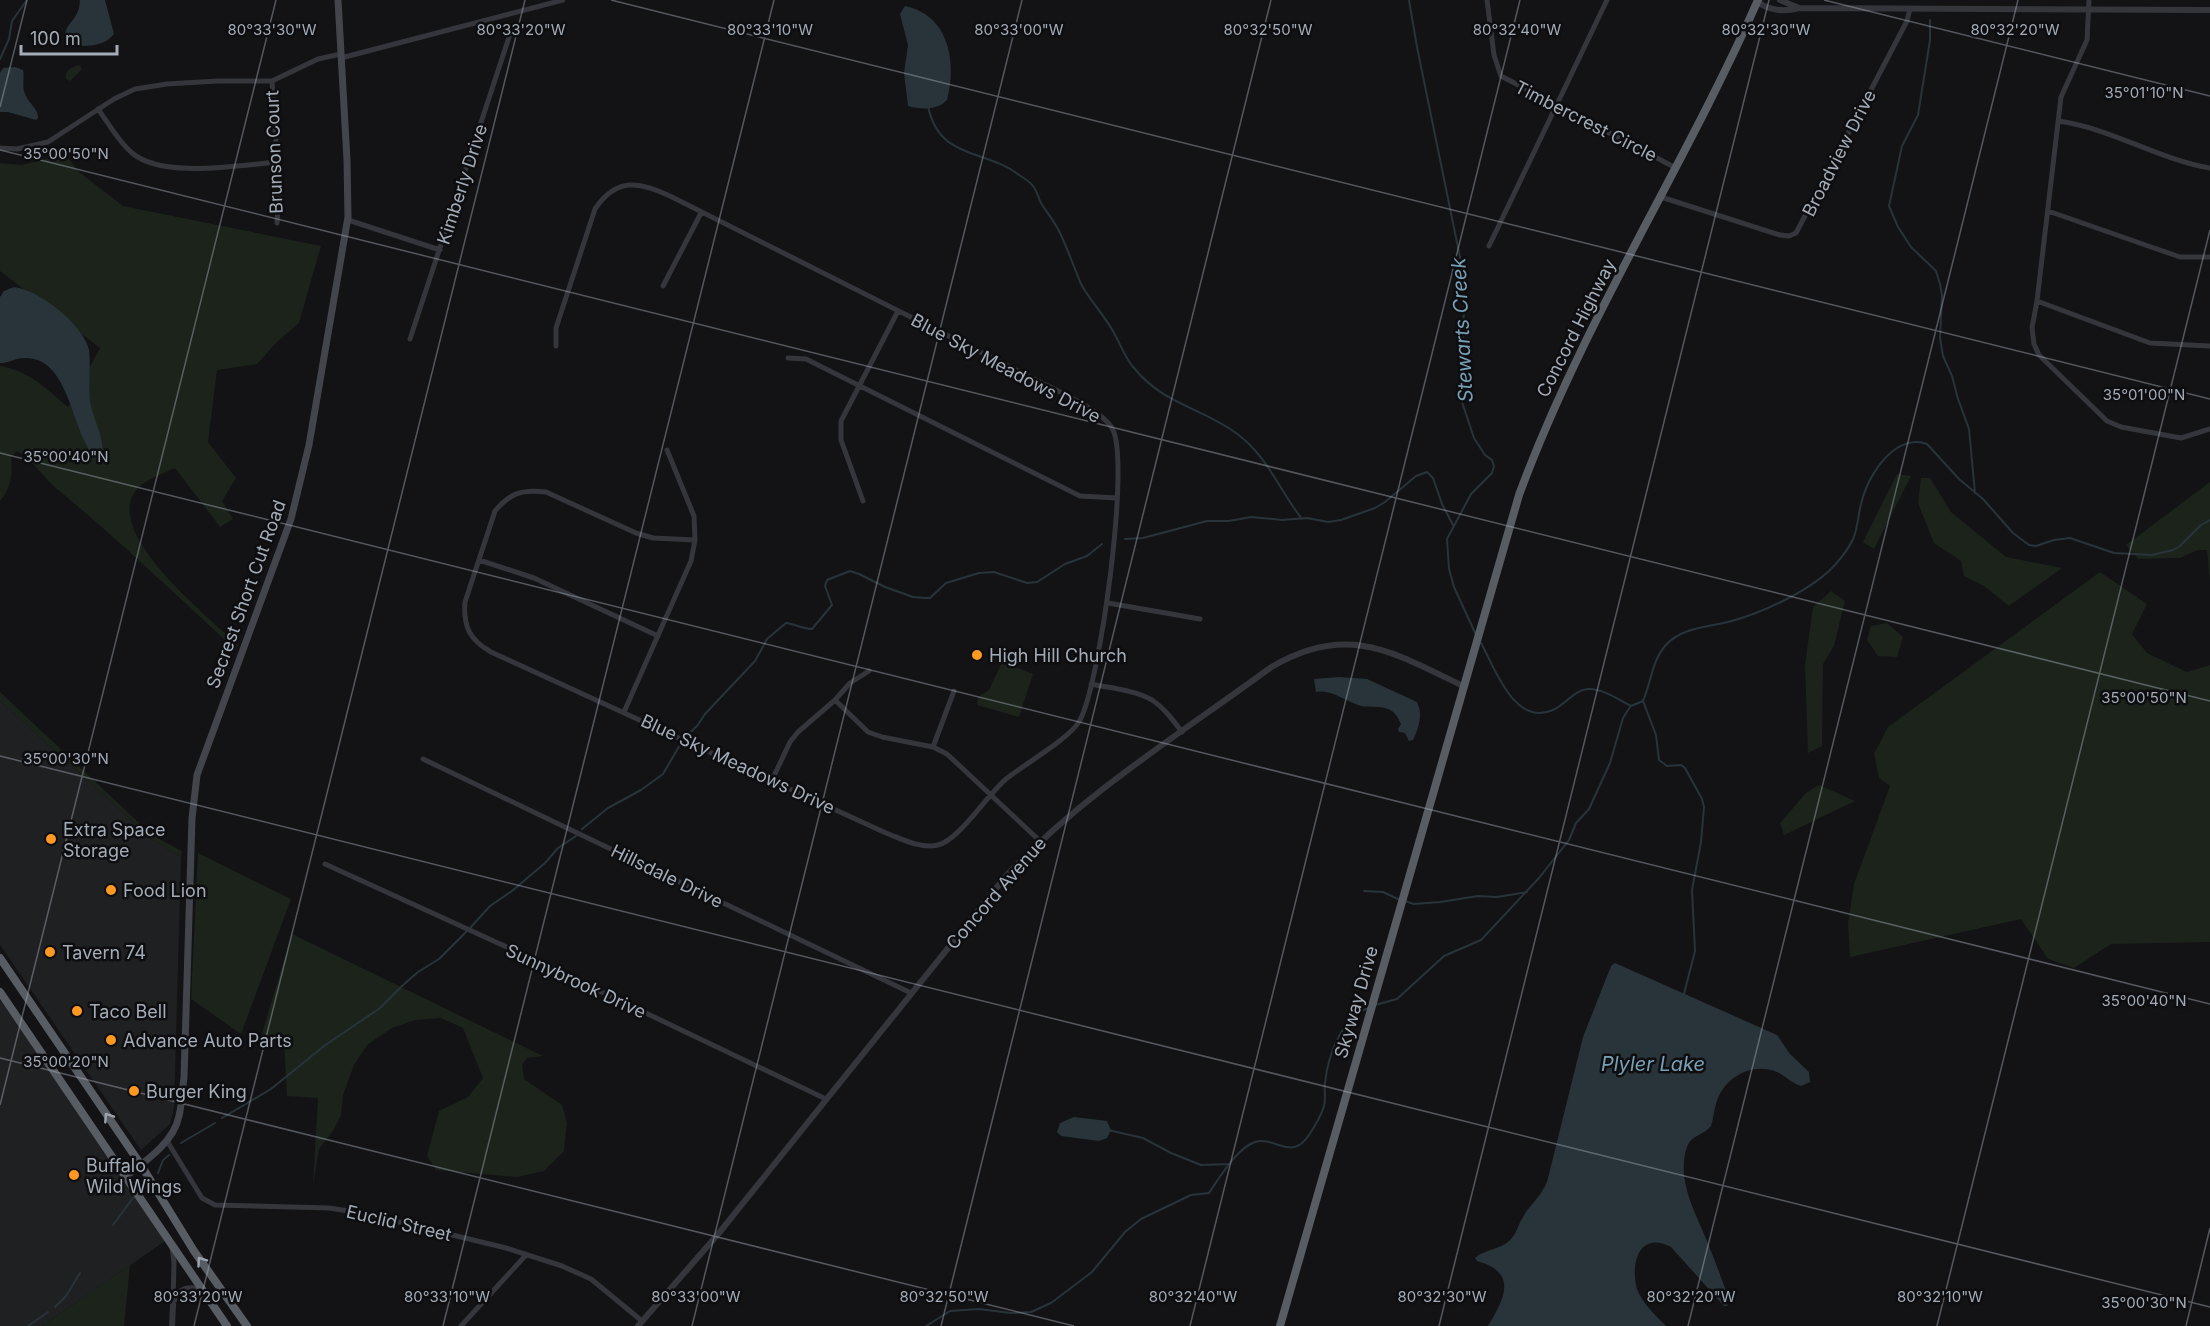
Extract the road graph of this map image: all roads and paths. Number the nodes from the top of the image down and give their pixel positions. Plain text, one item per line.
1 (338, 0) edge
2 (563, 0) edge
3 (1487, 0) edge
4 (1607, 0) edge
5 (1758, 0) edge
6 (1780, 0) edge
7 (2089, 0) edge
8 (1799, 8) junction
9 (1910, 9) junction
10 (2087, 9) junction
11 (2210, 10) edge
12 (512, 28) dead end
13 (341, 56) junction
14 (272, 81) junction
15 (1558, 105) junction
16 (98, 109) junction
17 (2058, 121) junction
18 (0, 148) edge
19 (278, 162) junction
20 (1676, 168) junction
21 (2210, 168) edge
22 (1661, 197) junction
23 (2048, 211) junction
24 (701, 213) junction
25 (348, 220) junction
26 (277, 223) dead end
27 (1489, 246) dead end
28 (440, 250) junction
29 (2210, 257) edge
30 (663, 286) dead end
31 (2037, 301) junction
32 (898, 311) junction
33 (410, 339) dead end
34 (556, 346) dead end
35 (2210, 346) edge
36 (788, 358) dead end
37 (859, 385) junction
38 (2210, 429) edge
39 (667, 450) dead end
40 (1117, 498) junction
41 (863, 501) dead end
42 (695, 540) junction
43 (480, 560) junction
44 (1108, 603) junction
45 (1200, 620) dead end
46 (658, 636) junction
47 (869, 671) dead end
48 (1091, 684) junction
49 (1463, 686) junction
50 (954, 691) dead end
51 (835, 700) junction
52 (624, 712) junction
53 (1182, 732) junction
54 (933, 747) junction
55 (423, 759) dead end
56 (772, 780) junction
57 (991, 794) junction
58 (1040, 841) junction
59 (325, 864) dead end
60 (0, 958) edge
61 (0, 992) edge
62 (911, 993) junction
63 (826, 1099) junction
64 (167, 1141) junction
65 (141, 1165) junction
66 (126, 1176) junction
67 (171, 1244) junction
68 (526, 1255) junction
69 (202, 1289) junction
70 (173, 1305) junction
71 (640, 1324) edge
72 (172, 1326) edge
73 (227, 1326) edge
74 (247, 1326) edge
75 (461, 1326) edge
76 (1280, 1326) edge

1 - 13 main road, Secrest Short Cut Road
2 - 13 street
3 - 15 street, Timbercrest Circle
4 - 15 street
5 - 8 street
5 - 20 highway, Concord Highway
6 - 8 street
7 - 10 street
8 - 9 street
9 - 10 street
9 - 22 street, Broadview Drive
10 - 11 street
10 - 17 street
12 - 28 street, Kimberly Drive
13 - 14 street
13 - 25 main road, Secrest Short Cut Road
14 - 16 street
14 - 19 street, Brunson Court
15 - 20 street, Timbercrest Circle
15 - 27 street
16 - 18 street
16 - 19 street
17 - 21 street
17 - 23 street
19 - 26 street, Brunson Court
20 - 22 highway, Concord Highway
22 - 49 highway, Concord Highway
23 - 29 street
23 - 31 street
24 - 30 street
24 - 32 street, Blue Sky Meadows Drive
24 - 34 street, Blue Sky Meadows Drive
25 - 28 street
25 - 64 main road, Secrest Short Cut Road
28 - 33 street, Kimberly Drive
31 - 35 street
31 - 38 street
32 - 37 street
32 - 40 street, Blue Sky Meadows Drive
36 - 37 street
37 - 40 street
37 - 41 street
39 - 42 street
40 - 44 street, Blue Sky Meadows Drive
42 - 43 street, Blue Sky Meadows Drive
42 - 46 street
43 - 46 street
43 - 52 street, Blue Sky Meadows Drive
44 - 45 street
44 - 48 street, Blue Sky Meadows Drive
46 - 52 street
47 - 51 street
48 - 53 street
48 - 57 street, Blue Sky Meadows Drive
49 - 53 street, Concord Avenue
49 - 76 highway, Skyway Drive
50 - 54 street
51 - 54 street
51 - 56 street
52 - 56 street, Blue Sky Meadows Drive
53 - 58 street, Concord Avenue
54 - 57 street
55 - 62 street, Hillsdale Drive
56 - 57 street, Blue Sky Meadows Drive
57 - 58 street
58 - 62 street, Concord Avenue
59 - 63 street, Sunnybrook Drive
65 -> 60 highway
61 - 66 highway
62 - 63 street, Concord Avenue
63 - 71 street, Concord Avenue
64 - 65 main road, Secrest Short Cut Road
64 - 68 street, Euclid Street
65 - 66 main road, Secrest Short Cut Road
74 -> 65 highway
66 - 67 highway
67 - 69 highway
67 - 70 street
68 - 71 street, Euclid Street
68 - 75 street
69 - 70 street
69 - 73 highway
70 - 72 street

